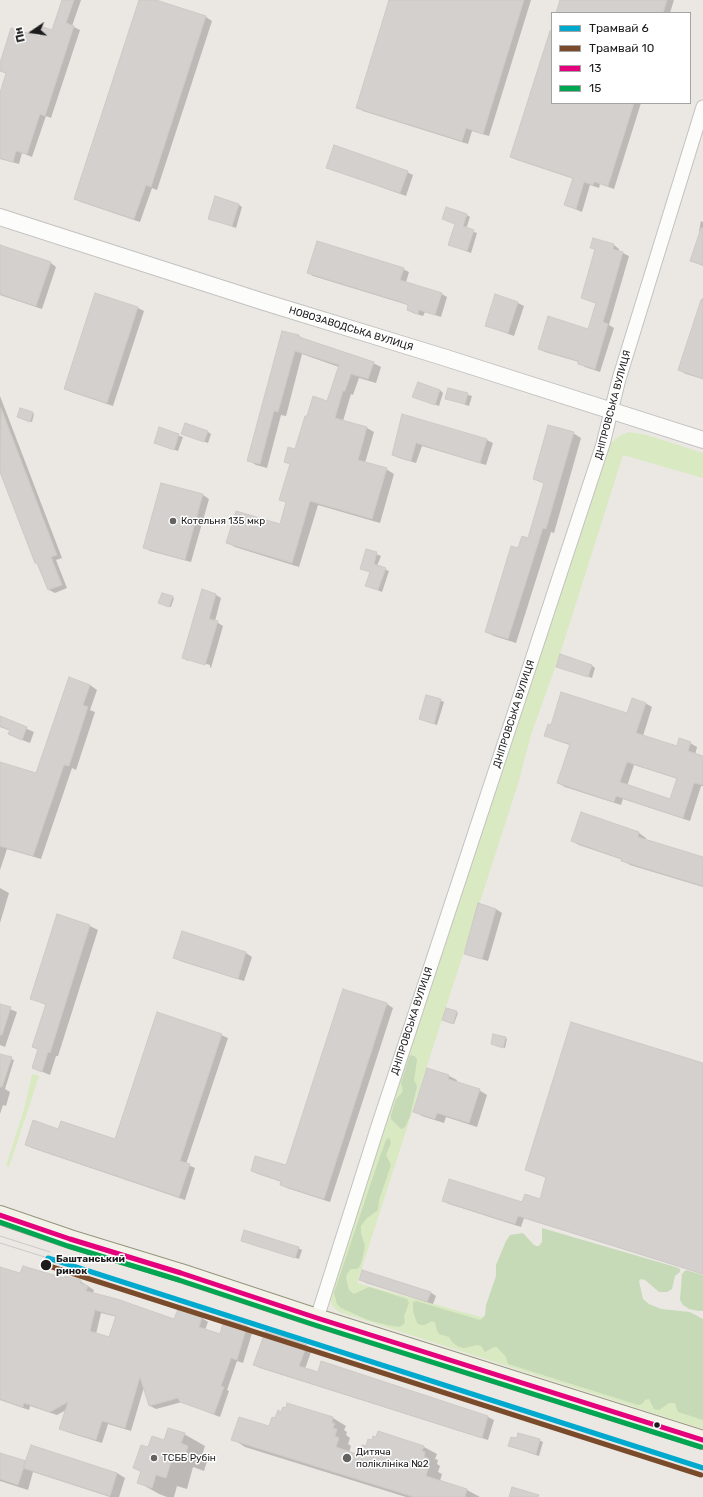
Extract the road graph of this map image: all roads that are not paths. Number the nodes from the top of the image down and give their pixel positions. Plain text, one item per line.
1 (703, 107) edge
2 (0, 217) edge
3 (610, 411) junction
4 (703, 440) edge
5 (0, 1215) edge
6 (316, 1318) junction
7 (703, 1440) edge

1 - 3 street, ДНІПРОВСЬКА ВУЛИЦЯ
2 - 3 street, НОВОЗАВОДСЬКА ВУЛИЦЯ
3 - 4 street, НОВОЗАВОДСЬКА ВУЛИЦЯ
3 - 6 street, ДНІПРОВСЬКА ВУЛИЦЯ
5 - 6 main road
6 - 7 main road

